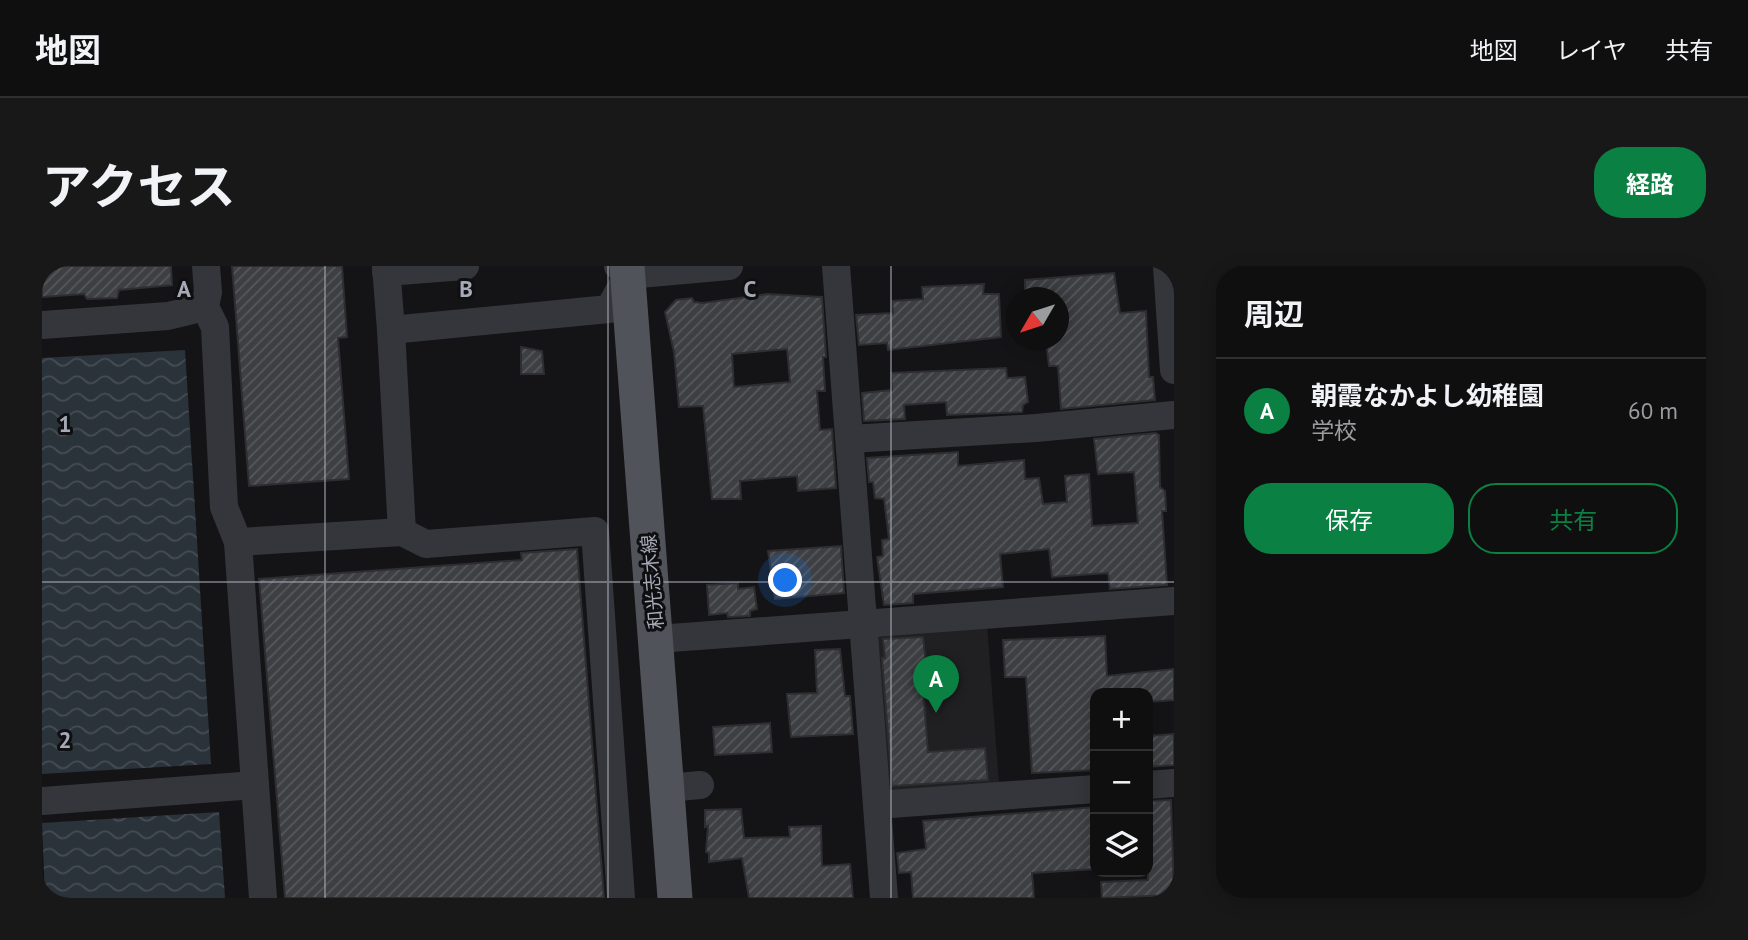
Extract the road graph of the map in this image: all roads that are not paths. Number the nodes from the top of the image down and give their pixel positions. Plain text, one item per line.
1 (206, 266) edge
2 (465, 266) edge
3 (729, 266) edge
4 (836, 266) edge
5 (1167, 266) edge
6 (386, 269) edge
7 (624, 269) edge
8 (205, 307) junction
9 (42, 325) edge
10 (391, 330) junction
11 (1174, 369) edge
12 (1174, 415) edge
13 (850, 439) junction
14 (402, 531) junction
15 (239, 542) junction
16 (1174, 601) edge
17 (863, 623) junction
18 (657, 639) junction
19 (1174, 783) edge
20 (256, 785) junction
21 (1153, 785) edge
22 (1090, 789) edge
23 (42, 801) edge
24 (877, 805) junction
25 (263, 898) edge
26 (621, 898) edge
27 (675, 898) edge
28 (884, 898) edge

1 - 8 street
2 - 6 street
3 - 7 street
4 - 13 street
5 - 11 street
6 - 10 street
7 - 10 street
7 - 18 main road, 和光志木線
8 - 9 street
8 - 15 street
10 - 14 street
12 - 13 street
13 - 17 street
14 - 15 street
14 - 26 street
15 - 20 street
16 - 17 street
17 - 18 street
17 - 24 street
18 - 27 main road, 和光志木線
19 - 21 street
20 - 23 street
20 - 25 street
22 - 24 street
24 - 28 street

